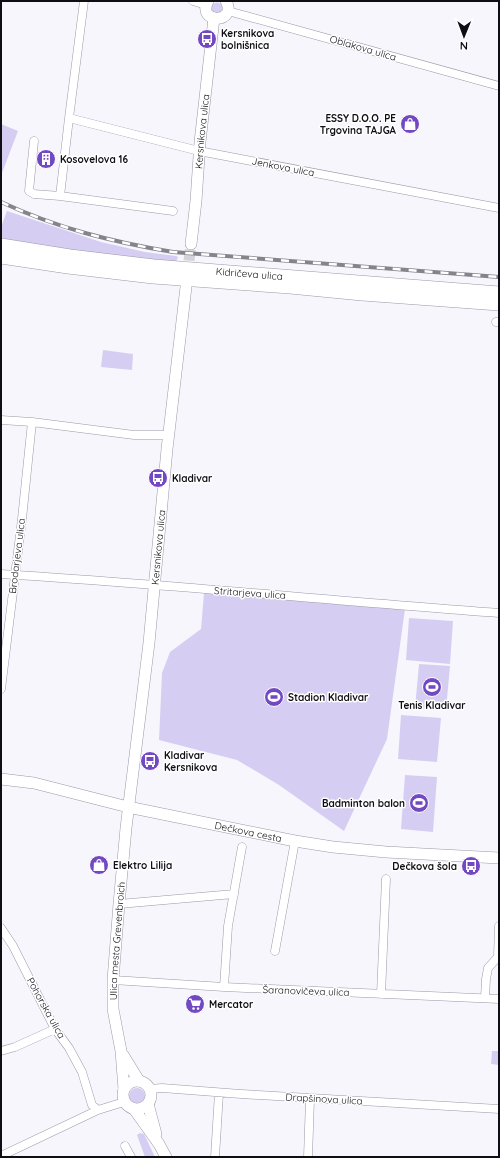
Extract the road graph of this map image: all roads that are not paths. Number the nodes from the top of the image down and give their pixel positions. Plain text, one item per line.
1 (84, 1) edge
2 (193, 1) edge
3 (207, 3) edge
4 (227, 6) edge
5 (214, 18) junction
6 (499, 86) edge
7 (69, 118) junction
8 (34, 141) dead end
9 (199, 150) junction
10 (60, 196) junction
11 (499, 208) edge
12 (174, 211) dead end
13 (191, 244) tunnel mouth
14 (1, 245) edge
15 (1, 257) edge
16 (186, 287) tunnel mouth
17 (499, 293) edge
18 (499, 304) edge
19 (1, 420) edge
20 (32, 422) junction
21 (169, 435) junction
22 (1, 574) edge
23 (15, 574) junction
24 (155, 585) junction
25 (499, 613) edge
26 (1, 689) edge
27 (1, 779) edge
28 (128, 806) junction
29 (295, 841) junction
30 (242, 847) dead end
31 (499, 858) edge
32 (386, 880) dead end
33 (234, 894) junction
34 (119, 904) junction
35 (499, 926) edge
36 (1, 928) edge
37 (275, 951) dead end
38 (113, 980) junction
39 (224, 987) junction
40 (381, 994) junction
41 (485, 998) junction
42 (499, 999) edge
43 (56, 1029) junction
44 (1, 1051) edge
45 (121, 1051) junction
46 (139, 1081) junction
47 (150, 1088) junction
48 (124, 1089) junction
49 (219, 1093) junction
50 (310, 1099) junction
51 (124, 1102) junction
52 (148, 1104) junction
53 (499, 1108) edge
54 (134, 1109) junction
55 (98, 1110) junction
56 (159, 1144) junction
57 (125, 1146) dead end
58 (1, 1156) edge
59 (131, 1157) edge
60 (166, 1157) edge
61 (215, 1157) edge
62 (308, 1157) edge

1 - 7 street
2 - 3 street
3 - 5 street
4 - 5 street
4 - 6 street, Oblakova ulica
5 - 9 street, Kersnikova ulica
7 - 9 street, Jenkova ulica
7 - 10 street
8 - 10 street
9 - 11 street, Jenkova ulica
9 - 13 street, Kersnikova ulica
10 - 12 street
14 - 17 main road, Kidričeva ulica
15 - 18 main road, Kidričeva ulica
16 - 21 street, Kersnikova ulica
19 - 20 street
20 - 21 street
20 - 23 street, Brodarjeva ulica
21 - 24 street, Kersnikova ulica
22 - 23 street, Stritarjeva ulica
23 - 24 street, Stritarjeva ulica
23 - 26 street, Brodarjeva ulica
24 - 25 street, Stritarjeva ulica
24 - 28 street, Kersnikova ulica
27 - 28 street, Dečkova cesta
28 - 29 street, Dečkova cesta
28 - 34 street, Ulica mesta Grevenbroich
29 - 31 street, Dečkova cesta
29 - 37 street
30 - 33 street
32 - 40 street
33 - 34 street
33 - 39 street
34 - 38 street, Ulica mesta Grevenbroich
35 - 41 street
36 - 43 street, Pohorska ulica
38 - 39 street, Šaranovičeva ulica
38 - 45 street, Ulica mesta Grevenbroich
39 - 40 street, Šaranovičeva ulica
40 - 41 street, Šaranovičeva ulica
41 - 42 street, Šaranovičeva ulica
43 - 44 street
43 - 55 street, Pohorska ulica
45 - 46 street
45 - 48 street
46 - 47 street
46 - 48 street
47 - 49 street, Drapšinova ulica
47 - 52 street
48 - 51 street
49 - 50 street, Drapšinova ulica
49 - 61 street
50 - 53 street, Drapšinova ulica
50 - 62 street
51 - 54 street
51 - 55 street
52 - 54 street
52 - 56 street
54 - 56 street
55 - 58 street
56 - 60 street
57 - 59 street

